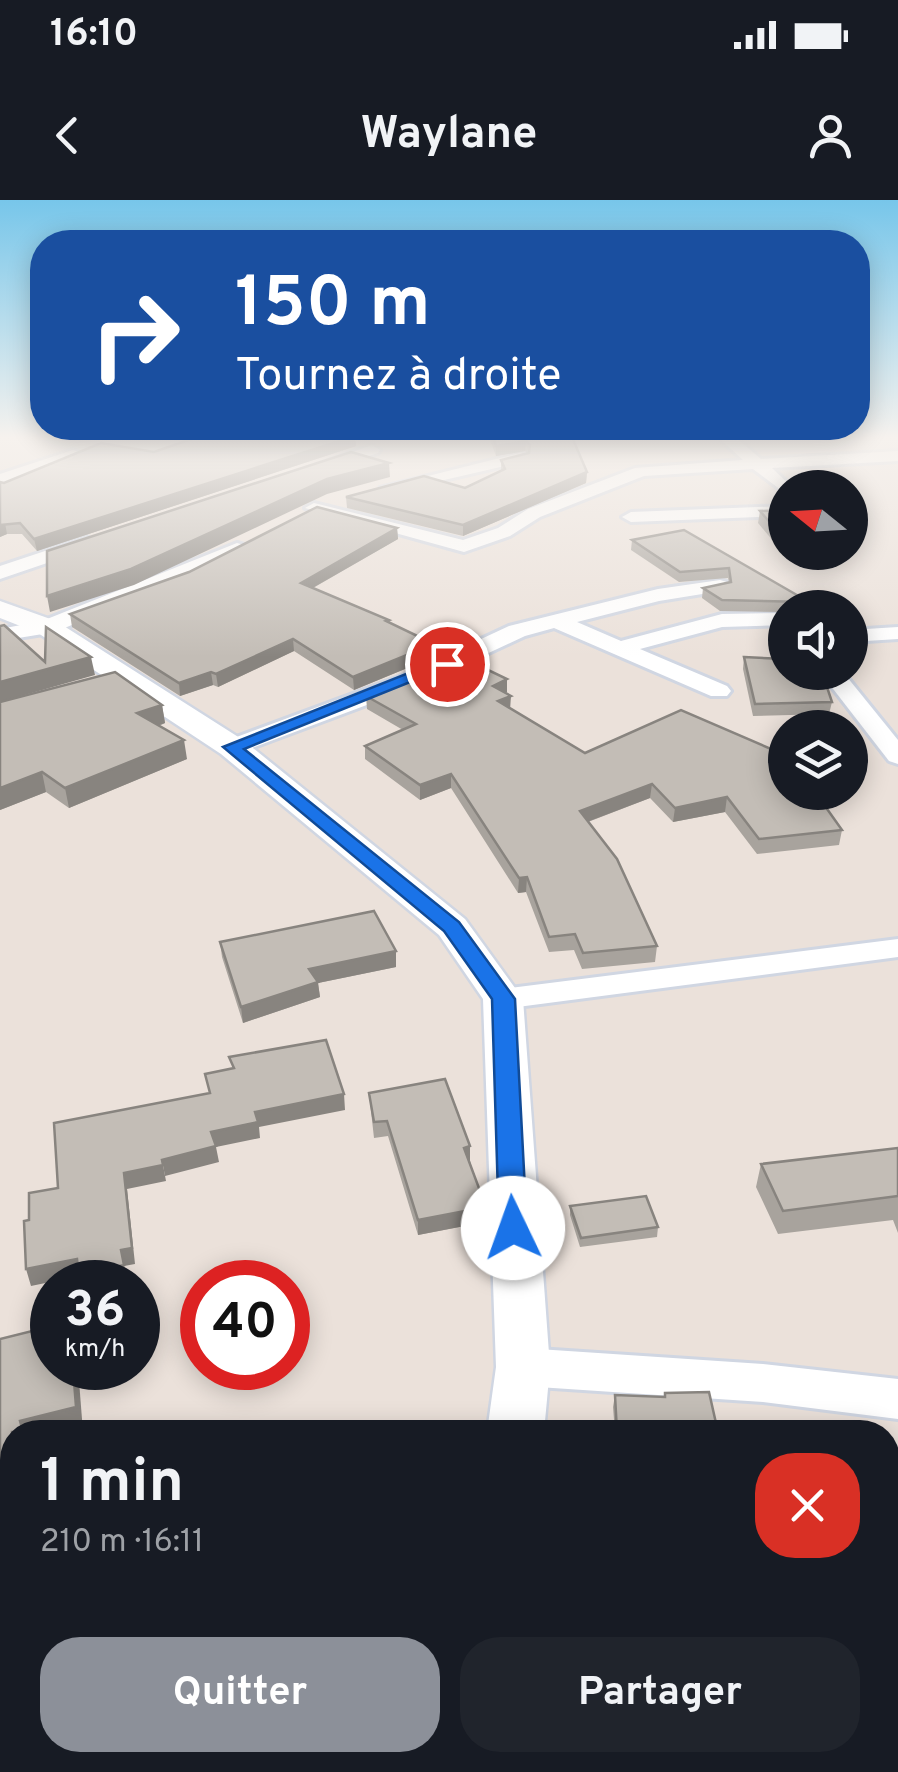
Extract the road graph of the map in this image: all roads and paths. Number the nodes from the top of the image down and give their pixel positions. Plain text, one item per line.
1 (310, 510) edge
2 (323, 510) edge
3 (546, 510) edge
4 (768, 512) edge
5 (631, 517) dead end
6 (294, 520) edge
7 (106, 537) edge
8 (256, 539) edge
9 (0, 573) edge
10 (720, 586) edge
11 (0, 610) edge
12 (768, 619) edge
13 (554, 620) junction
14 (47, 627) junction
15 (898, 633) edge
16 (868, 635) edge
17 (0, 636) edge
18 (622, 648) junction
19 (845, 690) edge
20 (718, 691) dead end
21 (232, 747) junction
22 (898, 756) edge
23 (898, 948) edge
24 (503, 999) junction
25 (523, 1367) junction
26 (898, 1398) edge
27 (517, 1420) edge

1 - 6 street
2 - 3 street
4 - 5 street
7 - 9 street
8 - 14 street
10 - 13 street
11 - 14 street
12 - 18 street
13 - 18 street
13 - 21 street
14 - 17 street
14 - 21 street
15 - 16 street
18 - 20 street
19 - 22 street
21 - 24 street
23 - 24 street
24 - 25 street
25 - 26 street
25 - 27 street

